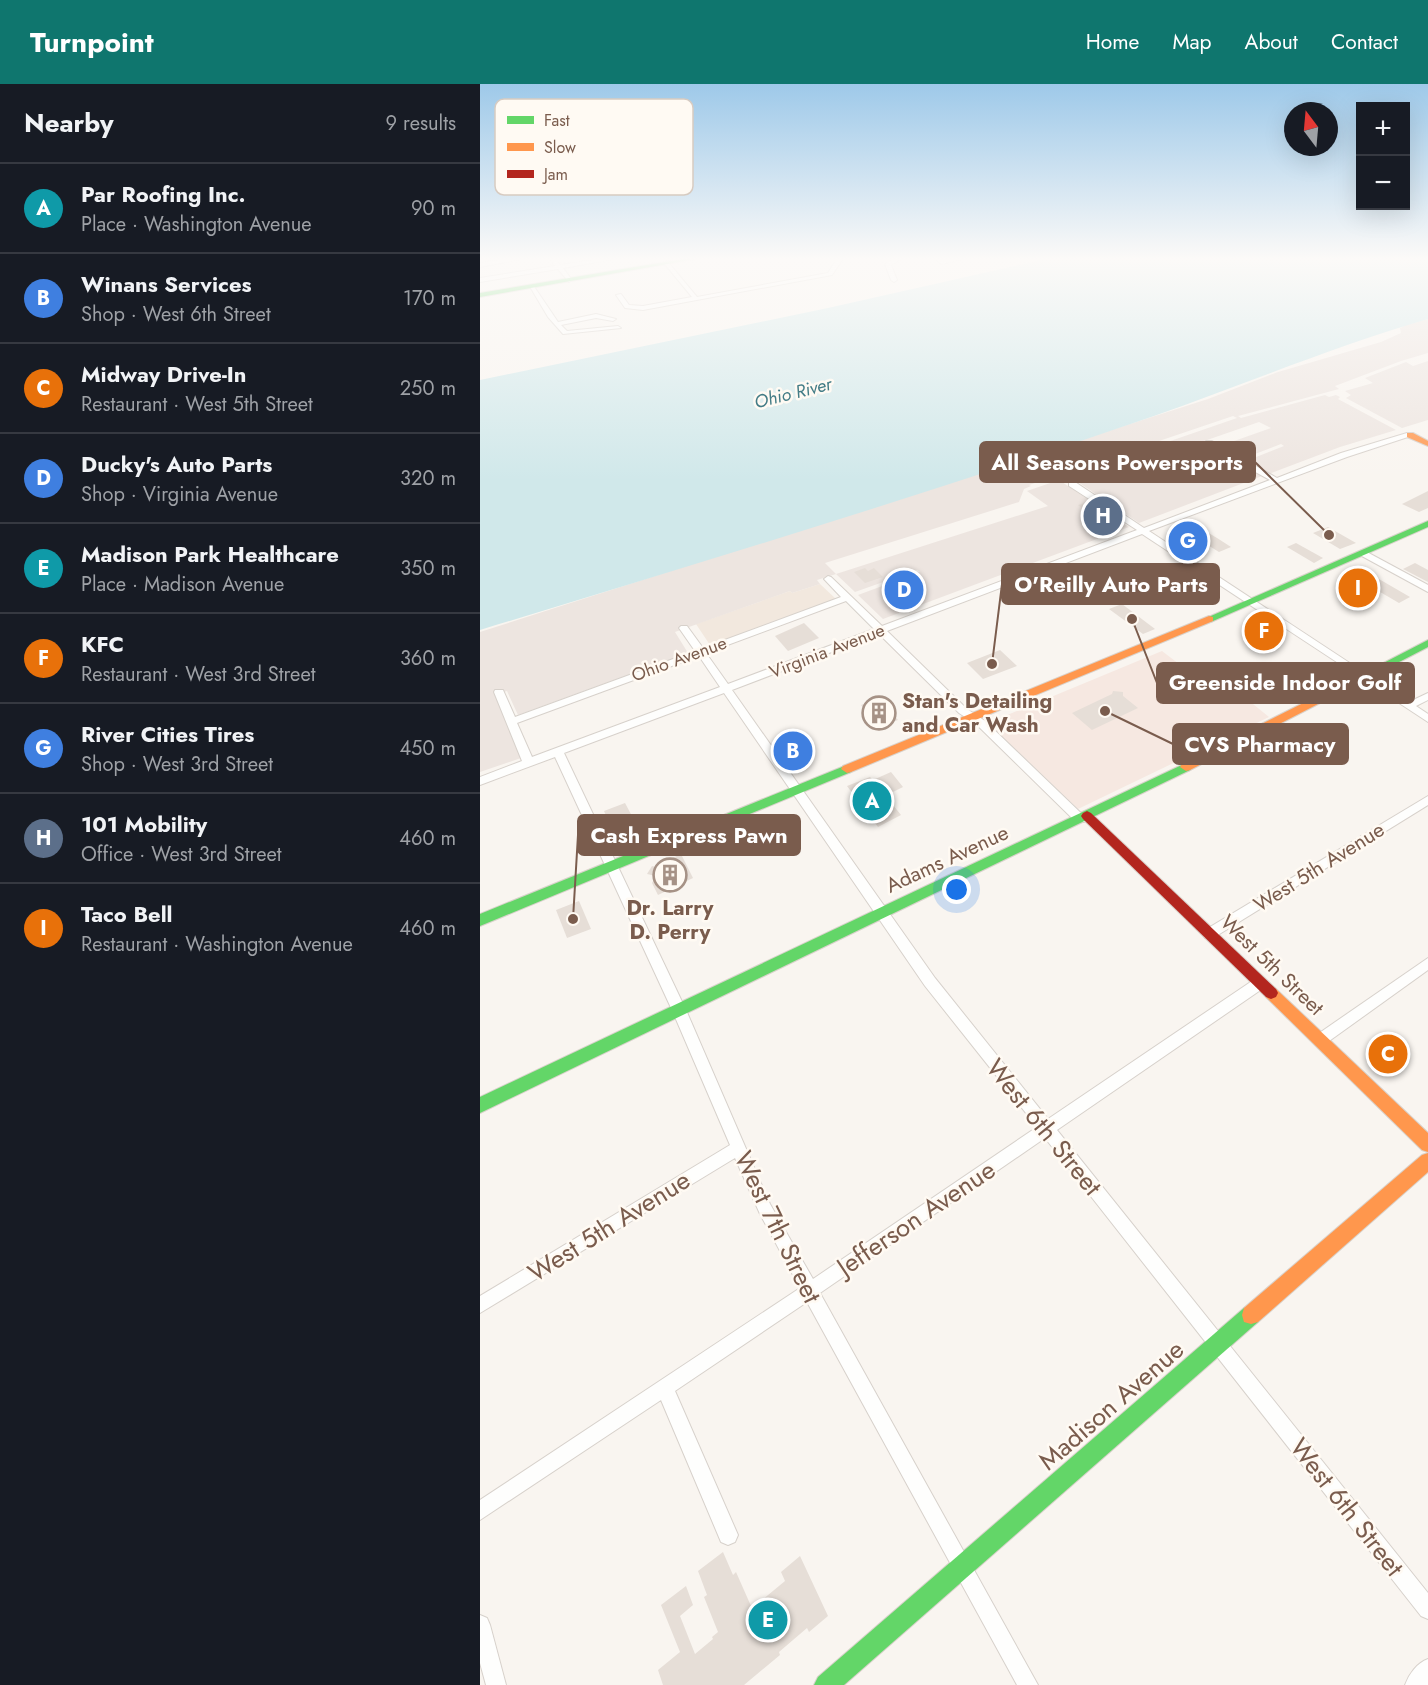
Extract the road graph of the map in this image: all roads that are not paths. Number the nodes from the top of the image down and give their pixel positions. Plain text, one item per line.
1 (564, 332) edge
2 (579, 332) edge
3 (1428, 429) edge
4 (1410, 435) junction
5 (1209, 443) dead end
6 (1428, 444) edge
7 (1277, 481) junction
8 (1072, 484) dead end
9 (1428, 524) edge
10 (1143, 532) junction
11 (1363, 553) junction
12 (828, 579) dead end
13 (1428, 590) edge
14 (847, 598) junction
15 (1250, 602) junction
16 (684, 628) dead end
17 (880, 631) junction
18 (1428, 643) edge
19 (700, 651) junction
20 (1364, 677) junction
21 (726, 689) junction
22 (499, 692) dead end
23 (1428, 696) edge
24 (1409, 706) junction
25 (973, 718) junction
26 (1428, 719) edge
27 (512, 722) junction
28 (559, 753) junction
29 (529, 764) junction
30 (480, 781) edge
31 (795, 791) junction
32 (1428, 800) edge
33 (1084, 817) junction
34 (612, 866) junction
35 (881, 914) junction
36 (480, 920) edge
37 (1209, 934) junction
38 (1428, 963) edge
39 (1260, 983) junction
40 (679, 1010) junction
41 (1320, 1040) junction
42 (480, 1105) edge
43 (1046, 1130) junction
44 (1428, 1144) edge
45 (738, 1148) junction
46 (1428, 1161) edge
47 (809, 1291) junction
48 (480, 1305) edge
49 (1217, 1344) junction
50 (664, 1388) junction
51 (480, 1511) edge
52 (728, 1535) dead end
53 (962, 1567) junction
54 (1428, 1608) edge
55 (480, 1625) edge
56 (1428, 1669) edge
57 (496, 1685) edge
58 (826, 1685) edge
59 (1028, 1685) edge
60 (1415, 1685) edge

1 - 2 street
3 - 4 main road
4 - 6 main road
4 - 7 street, Virginia Avenue
5 - 7 street
7 - 10 street, Virginia Avenue
8 - 10 street
9 - 11 main road
10 - 15 street
10 - 17 street, Virginia Avenue
11 - 13 street
11 - 15 main road
12 - 14 street, West 5th Street
14 - 17 street, West 5th Street
14 - 19 street, Ohio Avenue
15 - 20 street
15 - 25 main road
16 - 19 street, West 6th Street
17 - 21 street, Virginia Avenue
17 - 25 street, West 5th Street
18 - 20 main road, Adams Avenue
19 - 21 street, West 6th Street
19 - 27 street, Ohio Avenue
20 - 24 street
20 - 33 main road, Adams Avenue
21 - 28 street, Virginia Avenue
21 - 31 street, West 6th Street
22 - 27 street
23 - 24 street
24 - 26 street
25 - 31 main road
25 - 33 street, West 5th Street
27 - 29 street
28 - 29 street, Virginia Avenue
28 - 34 street, West 7th Street
29 - 30 street, Virginia Avenue
31 - 34 main road
31 - 35 street, West 6th Street
32 - 37 street, West 5th Avenue
33 - 35 main road, Adams Avenue
33 - 37 main road, West 5th Street
34 - 36 main road
34 - 40 street, West 7th Street
35 - 40 main road, Adams Avenue
35 - 43 street, West 6th Street
37 - 39 main road, West 5th Street
38 - 41 street
39 - 41 main road, West 5th Street
39 - 43 street, Jefferson Avenue
40 - 42 main road, Adams Avenue
40 - 45 street, West 7th Street
41 - 44 main road, West 5th Street
43 - 47 street, Jefferson Avenue
43 - 49 street, West 6th Street
45 - 47 street, West 7th Street
45 - 48 street, West 5th Avenue
46 - 49 main road, Madison Avenue
47 - 50 street, Jefferson Avenue
47 - 53 street, West 7th Street
49 - 53 main road, Madison Avenue
49 - 54 street, West 6th Street
50 - 51 street, Jefferson Avenue
50 - 52 street
53 - 58 main road, Madison Avenue
53 - 59 street, West 7th Street
55 - 57 street
56 - 60 street

